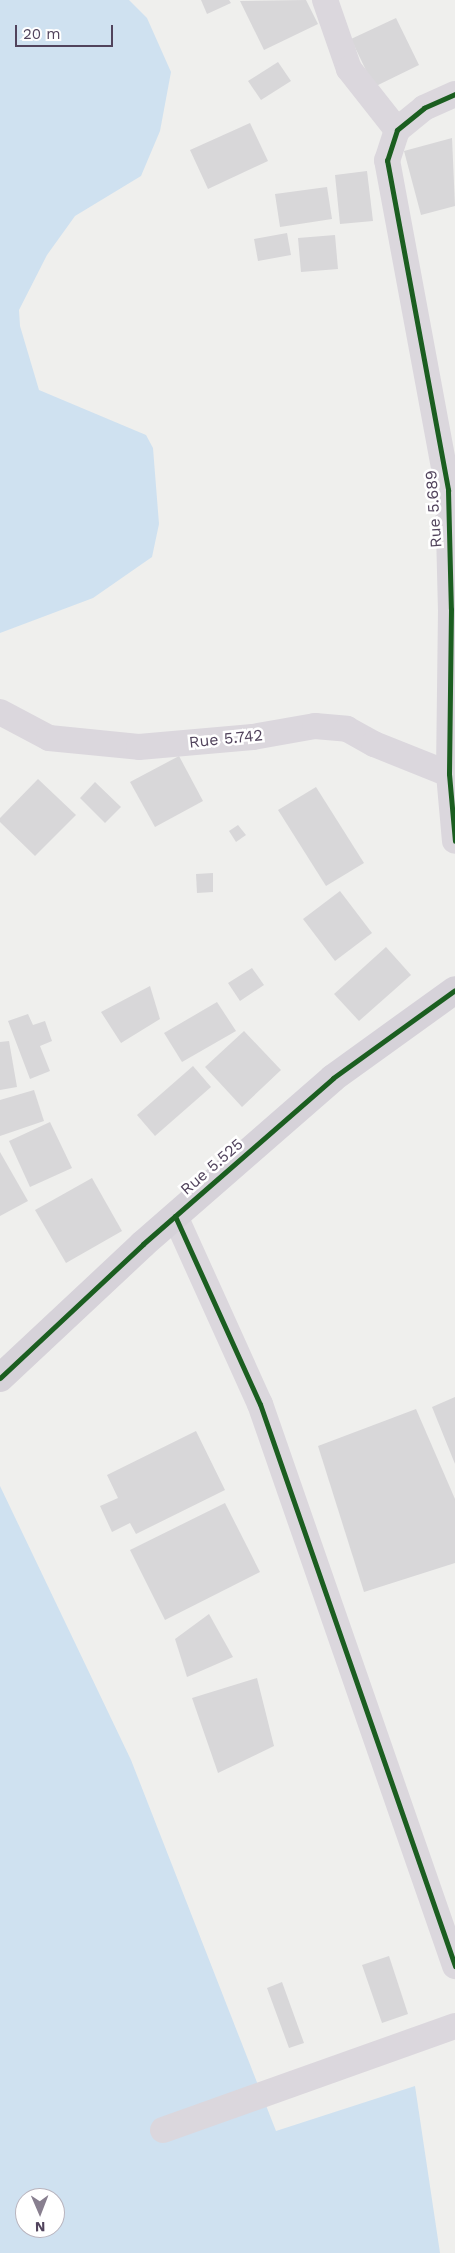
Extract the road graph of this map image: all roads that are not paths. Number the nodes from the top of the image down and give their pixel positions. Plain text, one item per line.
1 (325, 0) edge
2 (455, 94) edge
3 (396, 130) junction
4 (0, 712) edge
5 (449, 774) junction
6 (455, 841) edge
7 (455, 990) edge
8 (175, 1216) junction
9 (0, 1378) edge
10 (455, 1966) edge
11 (455, 2026) edge
12 (163, 2130) dead end

1 - 3 street
2 - 3 street
3 - 5 street, Rue 5.689
4 - 5 street, Rue 5.742
5 - 6 street, Rue 5.689
7 - 8 street, Rue 5.525
8 - 9 street, Rue 5.525
8 - 10 street
11 - 12 street

